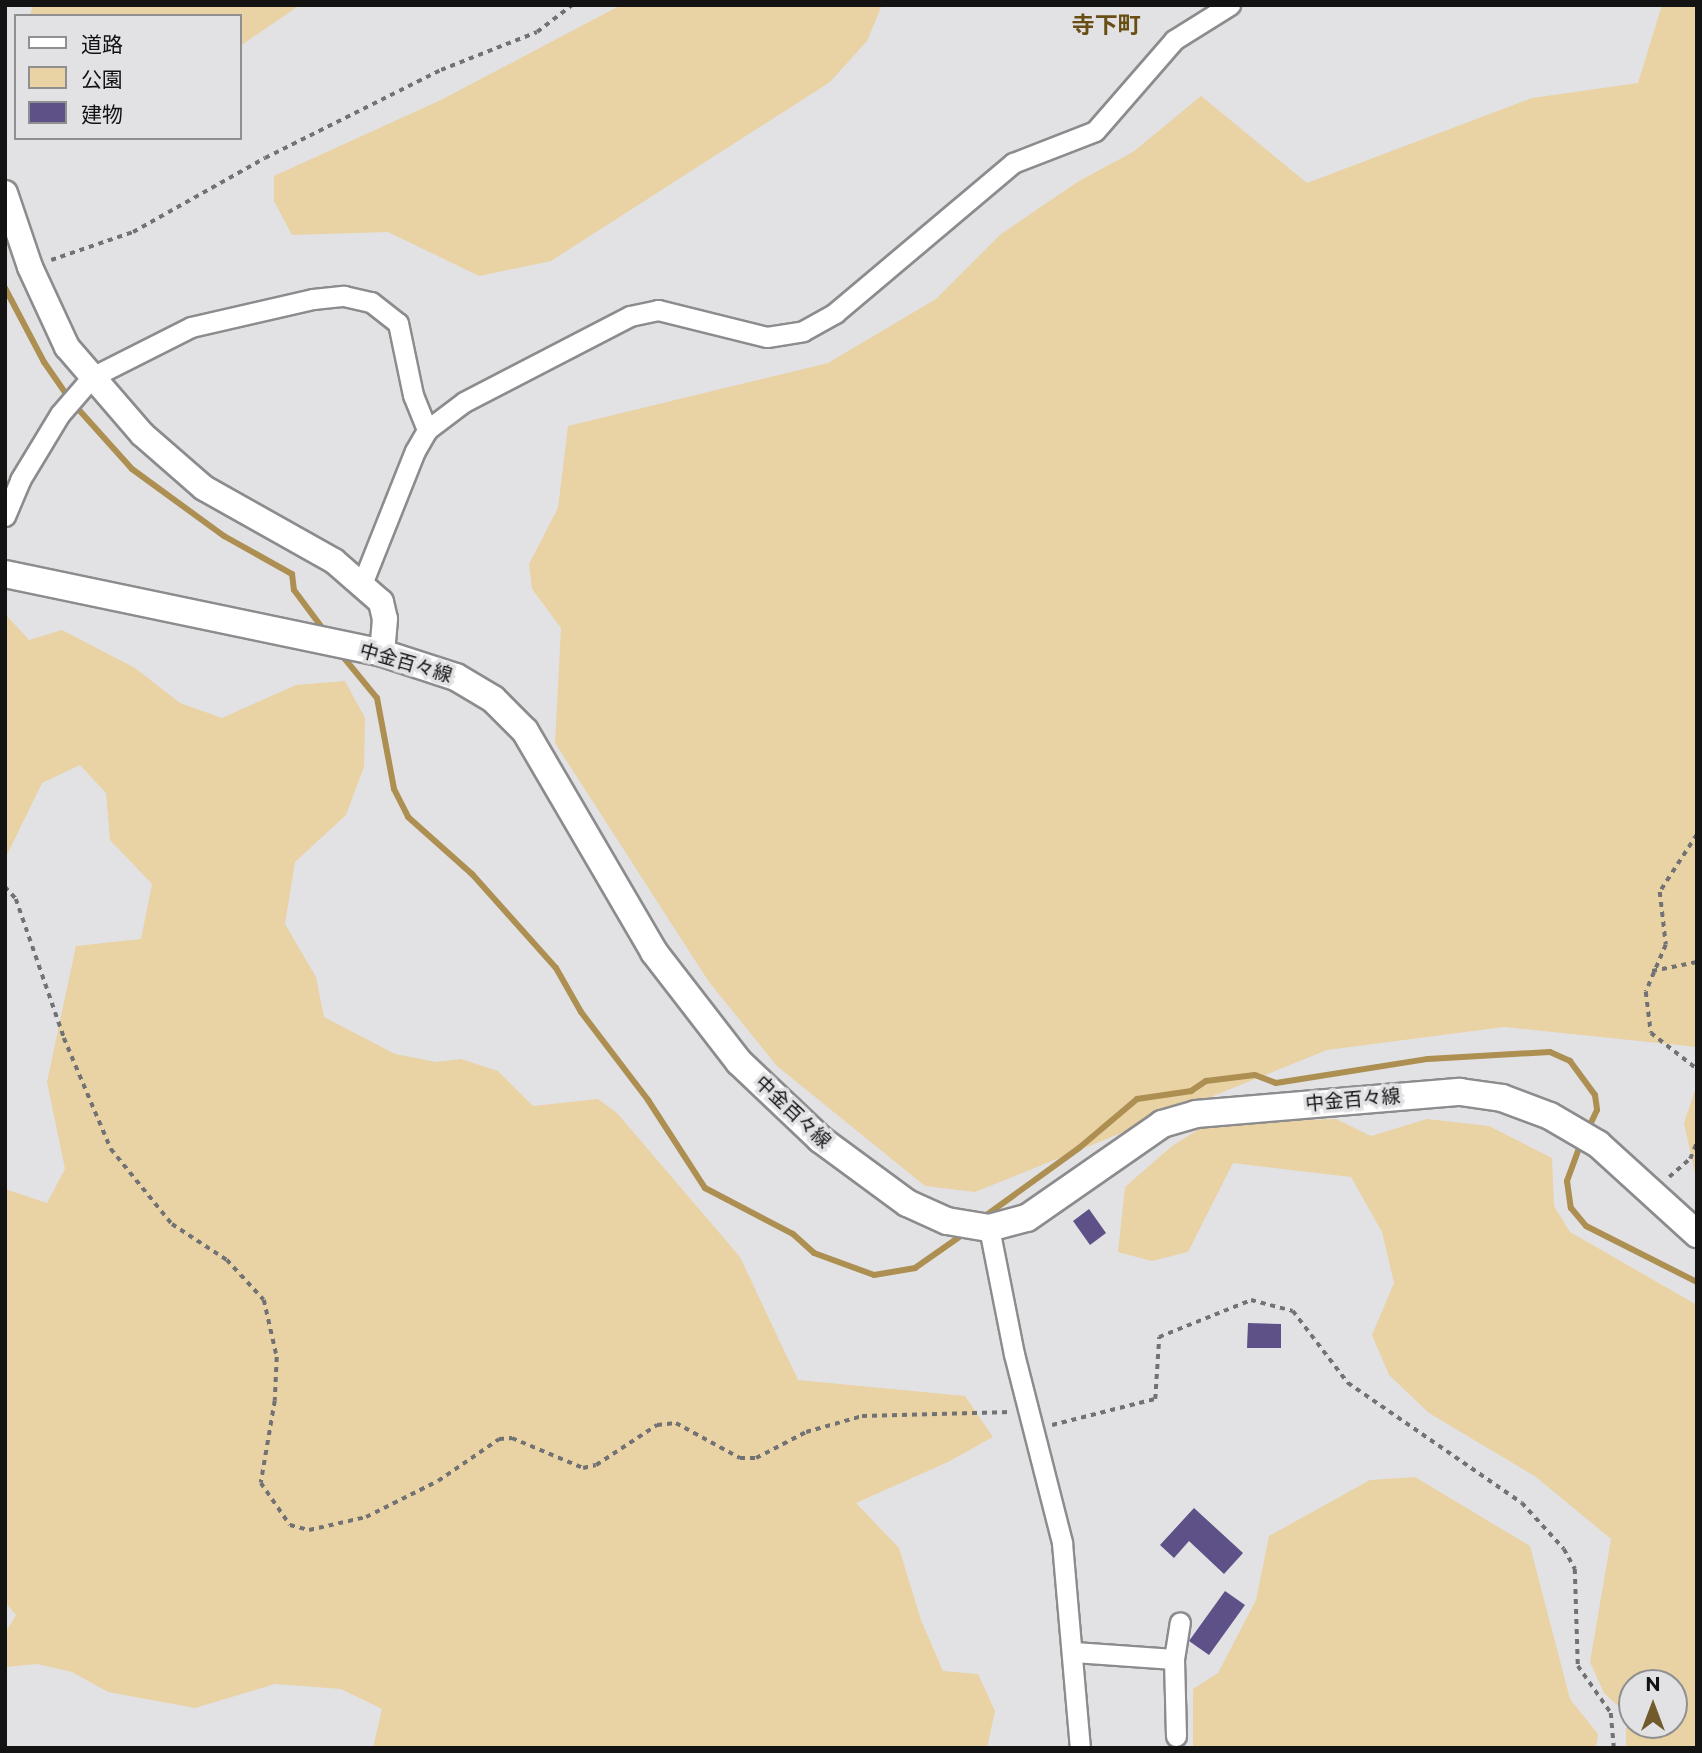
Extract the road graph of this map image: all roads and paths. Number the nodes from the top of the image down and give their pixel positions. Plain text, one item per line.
1 (572, 5) edge
2 (1230, 5) edge
3 (5, 193) edge
4 (30, 267) junction
5 (85, 383) junction
6 (427, 430) junction
7 (5, 516) edge
8 (5, 574) edge
9 (362, 584) junction
10 (371, 651) junction
11 (1697, 835) edge
12 (5, 887) edge
13 (1697, 962) edge
14 (1652, 971) junction
15 (1697, 1069) edge
16 (1697, 1142) edge
17 (1651, 1193) junction
18 (989, 1228) junction
19 (1697, 1234) edge
20 (1027, 1407) junction
21 (1033, 1430) junction
22 (1180, 1622) dead end
23 (1074, 1652) junction
24 (1174, 1659) junction
25 (1176, 1736) dead end
26 (1080, 1748) edge
27 (1614, 1748) edge

1 - 4 path
2 - 6 street
3 - 4 street
4 - 5 street
5 - 6 street
5 - 7 street
5 - 9 street
6 - 9 street
8 - 10 main road, 中金百々線
9 - 10 street
10 - 18 main road, 中金百々線
11 - 14 path
12 - 20 path
13 - 14 path
14 - 15 path
16 - 17 path
17 - 18 main road, 中金百々線
17 - 19 main road, 中金百々線
18 - 20 street
20 - 21 street
21 - 23 street
21 - 27 path
22 - 24 street
23 - 24 street
23 - 26 street
24 - 25 street

